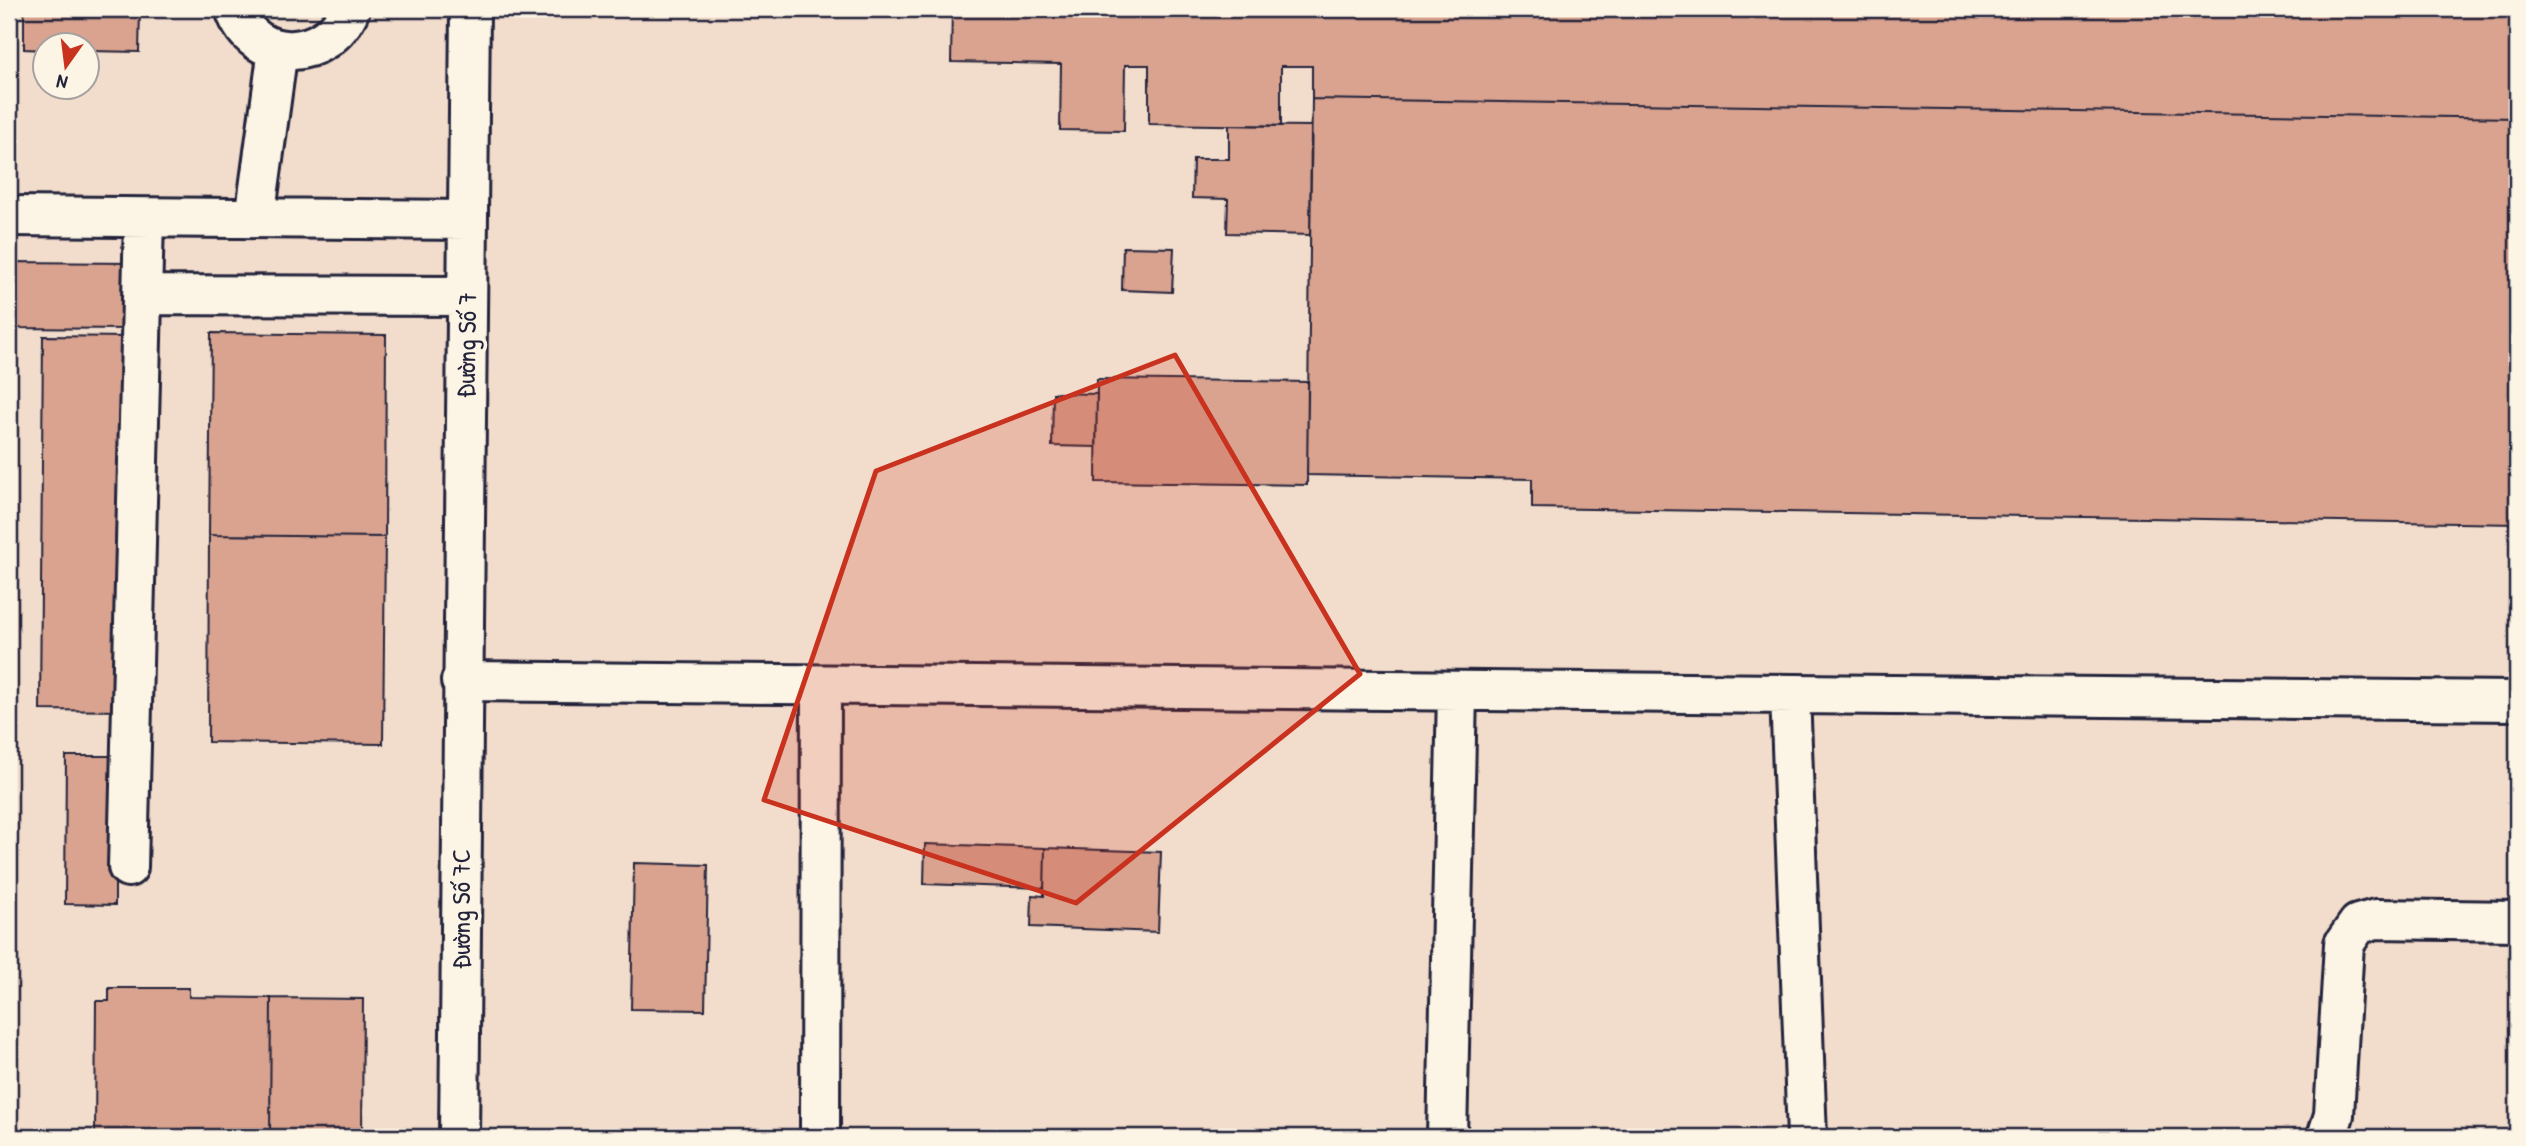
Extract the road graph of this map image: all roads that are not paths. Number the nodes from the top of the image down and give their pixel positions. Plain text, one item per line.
1 (235, 9) edge
2 (350, 9) edge
3 (470, 9) edge
4 (278, 49) junction
5 (9, 216) edge
6 (144, 218) junction
7 (255, 218) junction
8 (467, 220) junction
9 (142, 295) junction
10 (466, 296) junction
11 (461, 681) junction
12 (821, 685) junction
13 (1457, 693) junction
14 (1790, 694) junction
15 (2517, 701) edge
16 (128, 867) dead end
17 (2517, 921) edge
18 (460, 1137) edge
19 (820, 1137) edge
20 (1447, 1137) edge
21 (1807, 1137) edge
22 (2327, 1137) edge

1 - 4 street
2 - 4 street
3 - 8 street, Đường Số 7
4 - 7 street
5 - 6 street
6 - 7 street
6 - 9 street
7 - 8 street
8 - 10 street, Đường Số 7
9 - 10 street
9 - 16 street
10 - 11 street, Đường Số 7
11 - 12 street
11 - 18 street, Đường Số 7C
12 - 13 street
12 - 19 street
13 - 14 street
13 - 20 street
14 - 15 street
14 - 21 street
17 - 22 street

